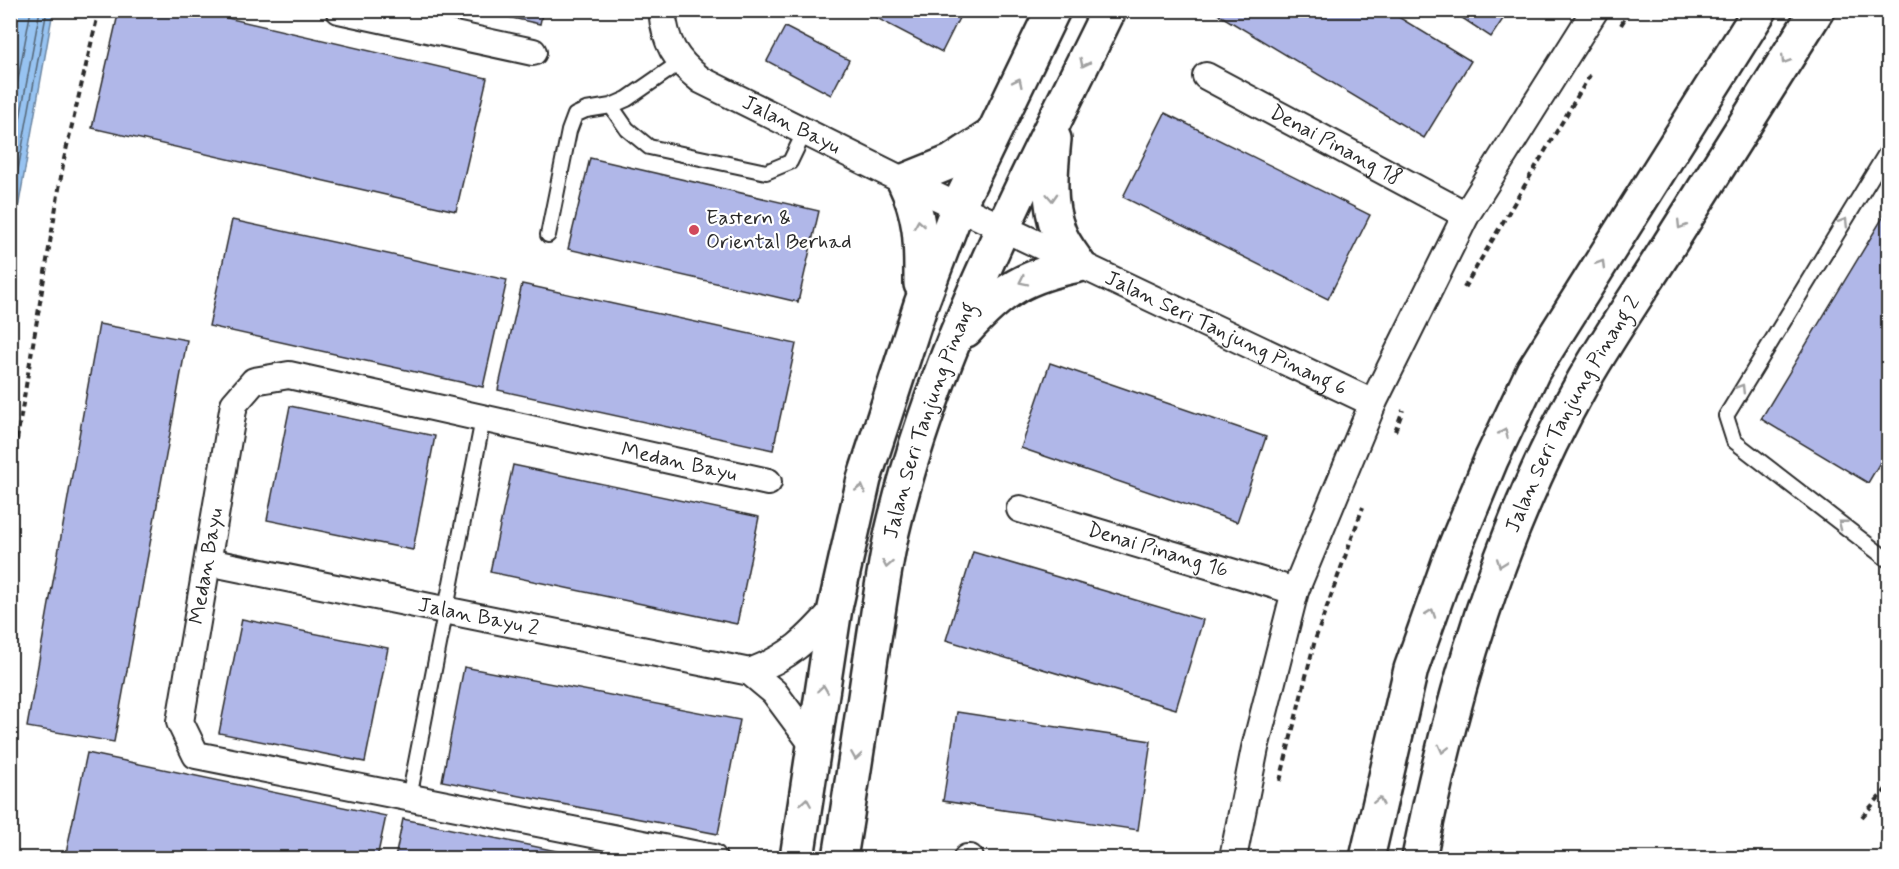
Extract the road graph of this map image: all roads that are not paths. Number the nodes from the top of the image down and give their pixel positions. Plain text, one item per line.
1 (339, 10) edge
2 (662, 10) edge
3 (1053, 10) edge
4 (1109, 10) edge
5 (1595, 10) edge
6 (1761, 10) edge
7 (1817, 10) edge
8 (533, 52) dead end
9 (679, 63) junction
10 (1206, 76) dead end
11 (611, 106) junction
12 (1057, 118) junction
13 (804, 133) junction
14 (992, 135) junction
15 (1888, 150) edge
16 (904, 181) junction
17 (958, 207) junction
18 (1466, 215) junction
19 (1002, 228) junction
20 (548, 235) dead end
21 (1078, 265) junction
22 (921, 304) junction
23 (951, 347) junction
24 (1373, 403) junction
25 (483, 418) junction
26 (768, 482) dead end
27 (1020, 509) dead end
28 (1888, 560) edge
29 (208, 562) junction
30 (1295, 591) junction
31 (835, 608) junction
32 (445, 610) junction
33 (750, 672) junction
34 (814, 746) junction
35 (409, 798) junction
36 (713, 858) edge
37 (797, 858) edge
38 (840, 858) edge
39 (1233, 858) edge
40 (1367, 858) edge
41 (1419, 858) edge

1 - 8 street
2 - 9 street
14 -> 3 main road, Jalan Seri Tanjung Pinang
4 -> 12 main road, Jalan Seri Tanjung Pinang
5 - 18 street
40 -> 6 main road
7 -> 41 main road, Jalan Seri Tanjung Pinang 2
9 - 11 lane
9 - 13 street, Jalan Bayu
10 - 18 street, Denai Pinang 18
11 - 13 lane
11 - 20 lane
12 - 19 main road, Jalan Seri Tanjung Pinang
12 -> 21 main road
13 - 16 street, Jalan Bayu
14 - 16 main road
14 - 17 main road, Jalan Seri Tanjung Pinang
28 -> 15 lane
16 - 17 street, Jalan Bayu
22 -> 16 main road
17 - 19 street, Jalan Bayu
17 - 22 main road, Jalan Seri Tanjung Pinang
18 - 24 street
19 - 21 street, Jalan Seri Tanjung Pinang 6
19 - 23 main road, Jalan Seri Tanjung Pinang
21 -> 23 main road
21 - 24 street, Jalan Seri Tanjung Pinang 6
31 -> 22 main road, Jalan Seri Tanjung Pinang
23 -> 38 main road, Jalan Seri Tanjung Pinang
24 - 30 street
25 - 26 street, Medan Bayu
25 - 29 street, Medan Bayu
25 - 32 lane
27 - 30 street, Denai Pinang 16
29 - 32 street, Jalan Bayu 2
29 - 35 street, Medan Bayu
30 - 39 street
31 - 33 street
34 -> 31 main road, Jalan Seri Tanjung Pinang
32 - 33 street, Jalan Bayu 2
32 - 35 lane
33 - 34 street
37 -> 34 main road, Jalan Seri Tanjung Pinang
35 - 36 street, Medan Bayu

